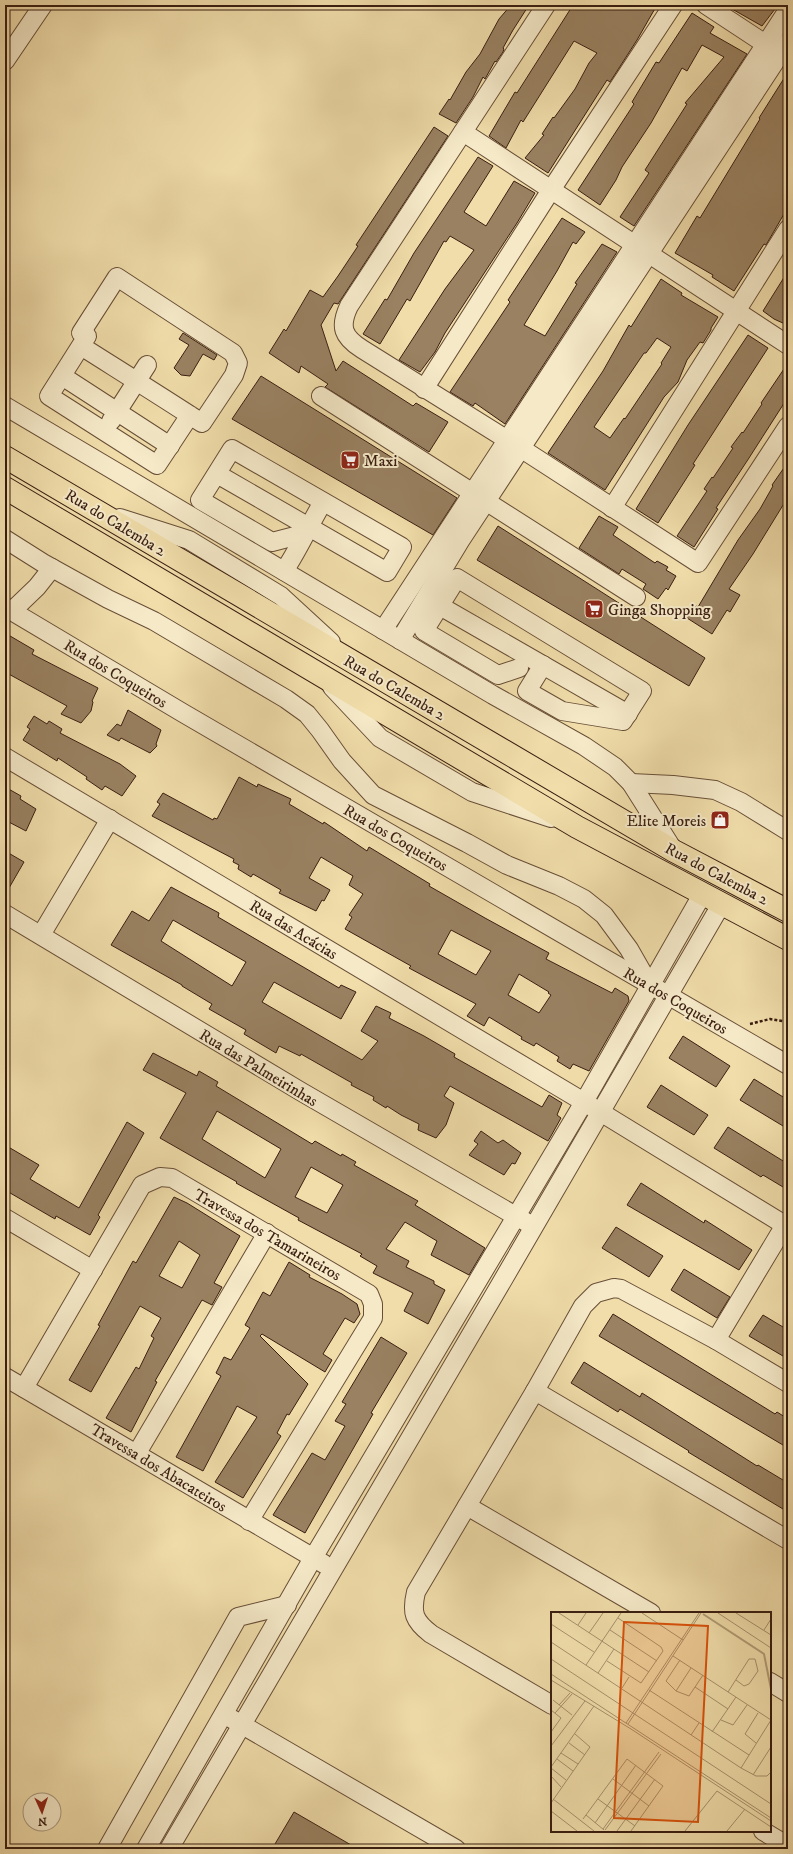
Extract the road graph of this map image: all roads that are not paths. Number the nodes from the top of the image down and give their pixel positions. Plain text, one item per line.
1 (43, 5) edge
2 (546, 5) edge
3 (673, 5) edge
4 (706, 5) edge
5 (788, 10) edge
6 (781, 50) edge
7 (5, 61) edge
8 (463, 132) junction
9 (551, 190) junction
10 (788, 230) edge
11 (642, 248) junction
12 (736, 311) junction
13 (788, 345) edge
14 (81, 346) junction
15 (62, 376) junction
16 (140, 376) junction
17 (424, 389) junction
18 (321, 396) dead end
19 (5, 406) edge
20 (117, 412) junction
21 (190, 415) junction
22 (788, 426) edge
23 (103, 432) junction
24 (515, 444) junction
25 (170, 446) junction
26 (87, 454) junction
27 (5, 457) edge
28 (217, 474) junction
29 (5, 488) edge
30 (479, 497) junction
31 (323, 502) junction
32 (612, 508) junction
33 (303, 530) junction
34 (5, 539) edge
35 (52, 568) junction
36 (280, 569) junction
37 (636, 597) dead end
38 (440, 606) junction
39 (8, 609) edge
40 (383, 630) junction
41 (545, 632) junction
42 (400, 640) junction
43 (530, 663) junction
44 (493, 695) junction
45 (511, 706) junction
46 (628, 714) junction
47 (5, 757) edge
48 (631, 783) junction
49 (110, 819) junction
50 (788, 831) edge
51 (674, 851) junction
52 (703, 892) junction
53 (722, 903) junction
54 (788, 911) edge
55 (5, 914) edge
56 (41, 935) junction
57 (788, 939) edge
58 (650, 985) junction
59 (668, 996) junction
60 (788, 1065) edge
61 (584, 1102) junction
62 (601, 1113) junction
63 (515, 1217) junction
64 (5, 1218) edge
65 (533, 1226) junction
66 (786, 1226) edge
67 (267, 1233) junction
68 (93, 1270) junction
69 (716, 1340) junction
70 (5, 1377) edge
71 (788, 1383) edge
72 (24, 1388) junction
73 (535, 1391) junction
74 (137, 1453) junction
75 (467, 1506) junction
76 (249, 1521) junction
77 (788, 1540) edge
78 (313, 1558) junction
79 (334, 1569) junction
80 (287, 1605) junction
81 (649, 1612) edge
82 (771, 1683) edge
83 (788, 1693) edge
84 (551, 1704) edge
85 (224, 1714) junction
86 (241, 1725) junction
87 (765, 1832) edge
88 (788, 1846) edge
89 (107, 1849) edge
90 (146, 1849) edge
91 (169, 1849) edge
92 (456, 1849) edge

1 - 7 street
2 - 8 street
3 - 9 street
4 - 6 street
5 - 6 street
6 - 11 street
8 - 9 street
8 - 17 street
9 - 11 street
9 - 17 street
10 - 12 street
11 - 12 street
11 - 24 street
12 - 13 street
12 - 32 street
14 - 15 street
14 - 16 street
14 - 21 street
15 - 20 street
15 - 23 street
16 - 20 street
16 - 21 street
17 - 24 street
18 - 30 street
19 - 26 street
20 - 23 street
20 - 25 street
21 - 25 street
22 - 32 street
23 - 25 street
23 - 26 street
24 - 30 street
24 - 32 street
26 - 36 street
27 - 51 main road, Rua do Calemba 2
28 - 31 street
28 - 33 street
28 - 33 street
29 - 52 main road, Rua do Calemba 2
30 - 37 street
30 - 40 street
30 - 42 street
31 - 33 street
31 - 33 street
33 - 36 street
34 - 35 street
35 - 39 street
35 - 58 street
36 - 40 street
38 - 41 street
38 - 43 street
38 - 43 street
39 - 58 street, Rua dos Coqueiros
40 - 42 street
41 - 43 street
41 - 46 street
42 - 44 street
43 - 44 street
43 - 45 street
43 - 46 street
43 - 46 street
44 - 45 street
45 - 48 street
47 - 49 street, Rua das Acácias
48 - 50 street
48 - 51 street
49 - 56 street
49 - 61 street, Rua das Acácias
51 - 54 main road, Rua do Calemba 2
52 - 53 main road, Rua do Calemba 2
52 - 58 street
53 - 57 main road, Rua do Calemba 2
53 - 59 street
55 - 56 street, Rua das Palmeirinhas
56 - 63 street, Rua das Palmeirinhas
58 - 59 street, Rua dos Coqueiros
58 - 61 street
59 - 60 street, Rua dos Coqueiros
59 - 62 street
61 - 62 street, Rua das Acácias
61 - 63 street
62 - 65 street
62 - 66 street, Rua das Acácias
63 - 65 street, Rua das Palmeirinhas
63 - 78 street
64 - 68 street
65 - 79 street
66 - 69 street
67 - 68 street, Travessa dos Tamarineiros
67 - 74 street
67 - 76 street, Travessa dos Tamarineiros
68 - 72 street, Travessa dos Tamarineiros
69 - 71 street
69 - 73 street
70 - 72 street, Travessa dos Abacateiros
72 - 74 street, Travessa dos Abacateiros
73 - 75 street
73 - 77 street
74 - 76 street, Travessa dos Abacateiros
75 - 81 street
75 - 84 street
76 - 78 street, Travessa dos Abacateiros
78 - 79 street, Travessa dos Abacateiros
78 - 80 street
79 - 86 street
80 - 85 street
80 - 89 street
82 - 83 street
85 - 86 street
85 - 90 street
86 - 91 street
86 - 92 street
87 - 88 street

